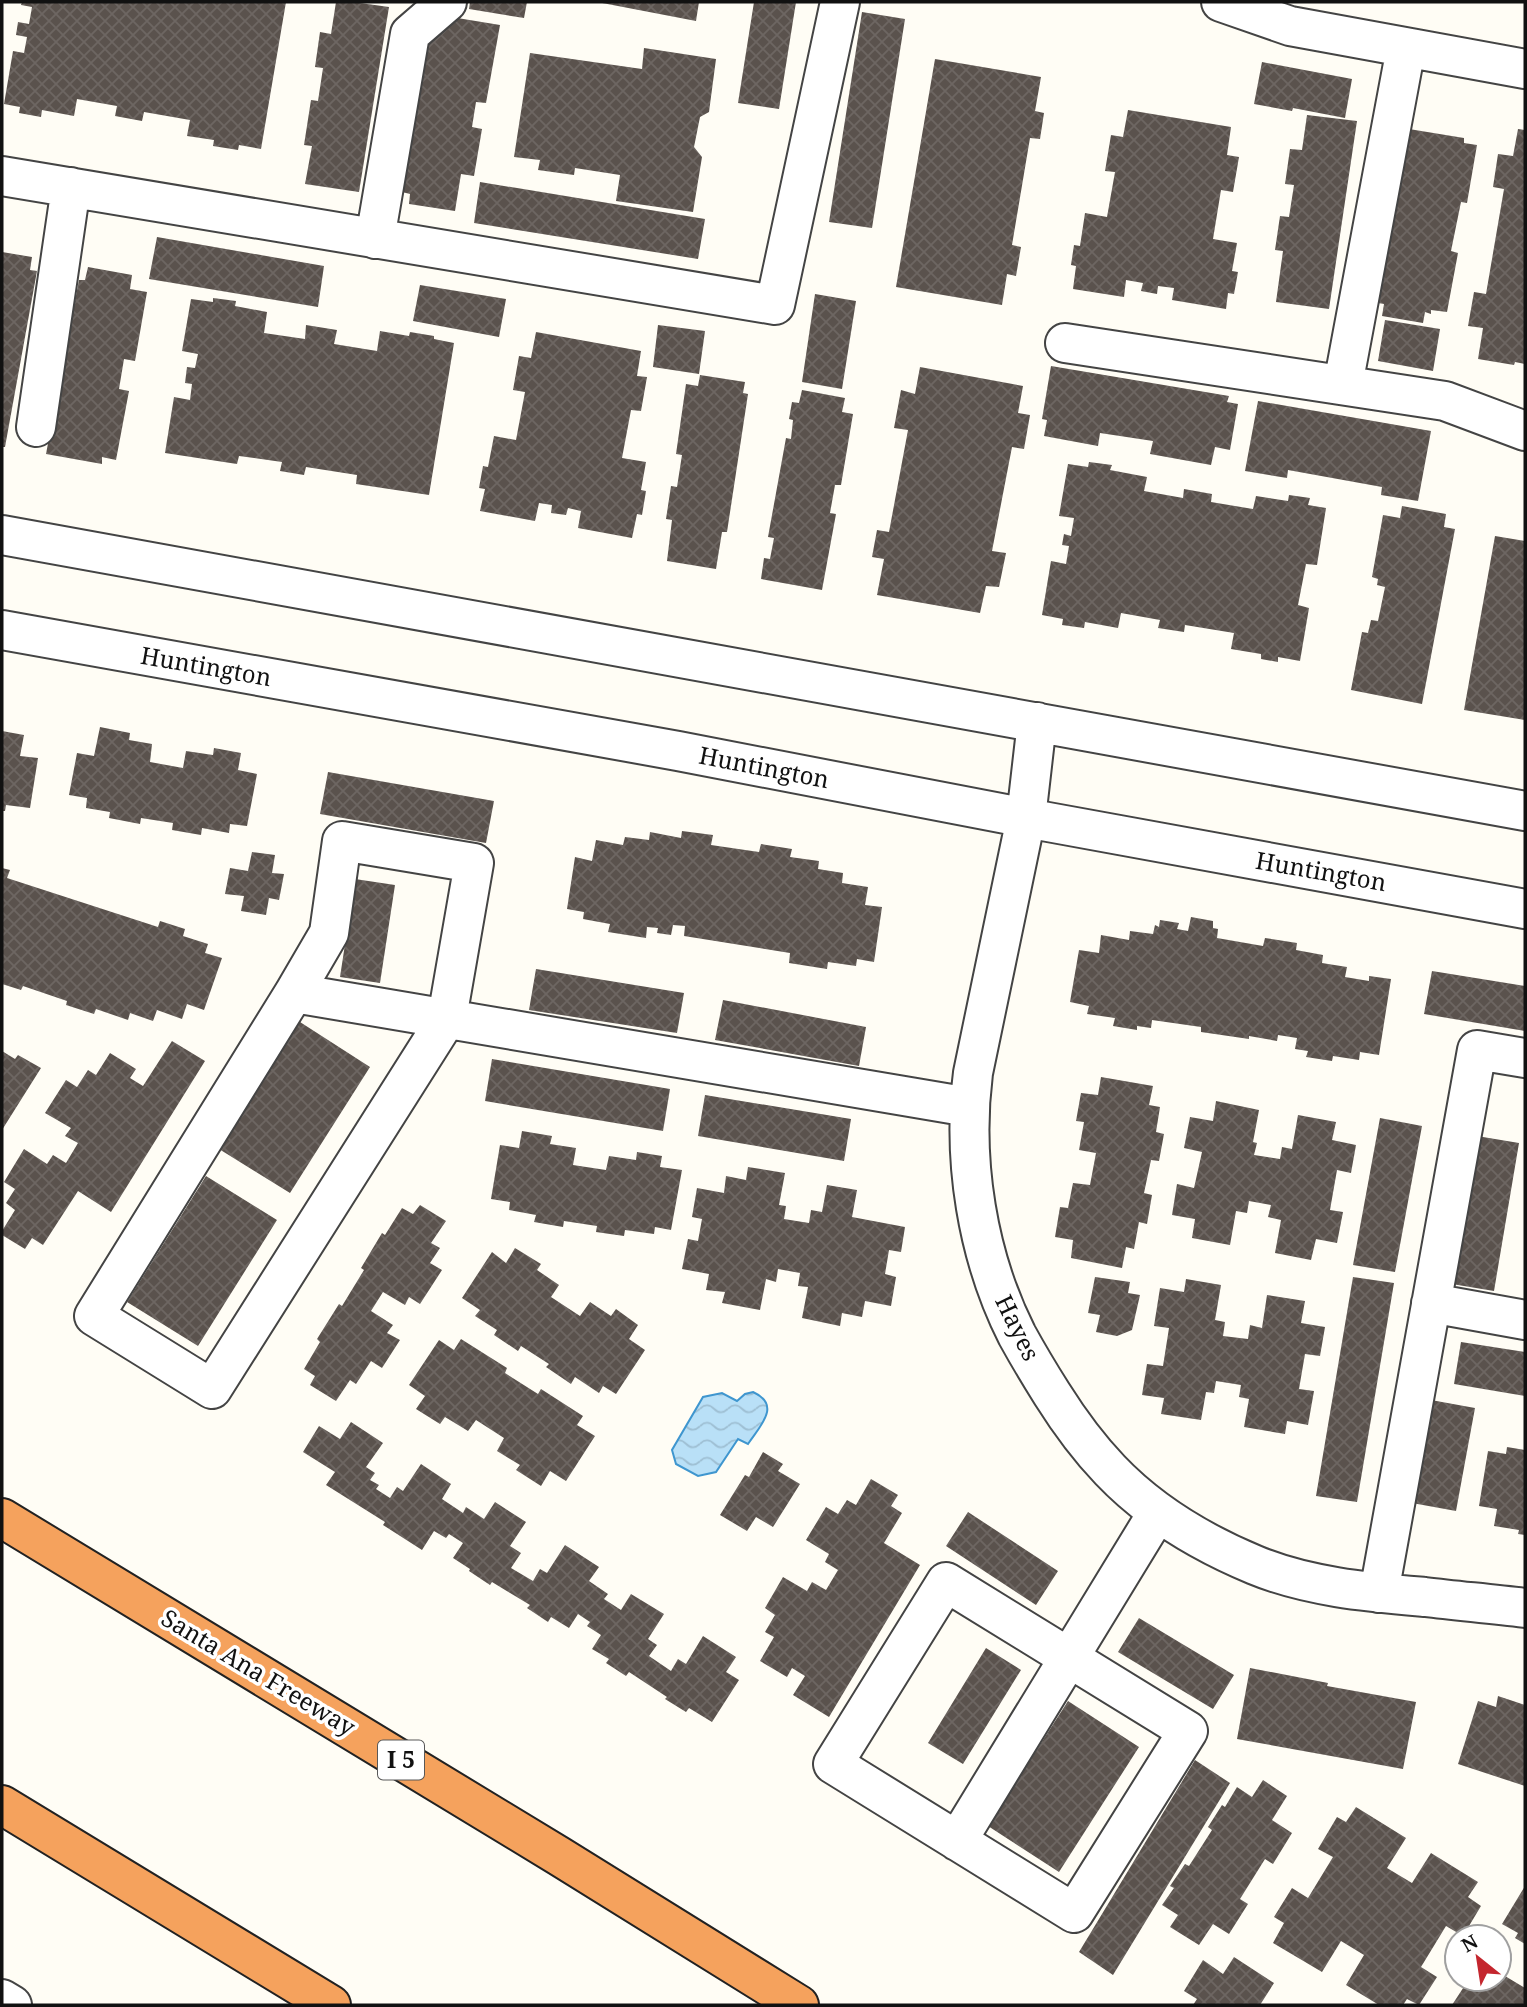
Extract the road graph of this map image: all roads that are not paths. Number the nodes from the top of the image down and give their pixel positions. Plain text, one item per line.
1 (447, 2) edge
2 (840, 2) edge
3 (1221, 2) edge
4 (1406, 48) junction
5 (1525, 69) edge
6 (2, 176) edge
7 (71, 187) junction
8 (376, 239) junction
9 (1065, 343) dead end
10 (1343, 385) junction
11 (36, 427) dead end
12 (1525, 430) edge
13 (2, 535) edge
14 (2, 631) edge
15 (1037, 722) junction
16 (1525, 810) edge
17 (1026, 818) junction
18 (1525, 909) edge
19 (294, 993) junction
20 (447, 1018) junction
21 (1525, 1058) edge
22 (969, 1107) junction
23 (1431, 1303) junction
24 (1525, 1320) edge
25 (1158, 1511) junction
26 (2, 1518) edge
27 (1379, 1593) junction
28 (1525, 1608) edge
29 (1069, 1658) junction
30 (2, 1805) edge
31 (957, 1841) junction
32 (2, 1999) edge
33 (12, 2005) edge
34 (331, 2005) edge
35 (799, 2005) edge

1 - 8 street
2 - 8 street
3 - 4 street
4 - 5 street
4 - 10 street
6 - 7 street
7 - 8 street
7 - 11 street
9 - 10 street
10 - 12 street
13 - 15 street
14 - 17 street, Huntington
15 - 16 street
15 - 17 street, Hayes
17 - 18 street, Huntington
17 - 22 street, Hayes
19 - 20 street
19 - 20 street
19 - 20 street
20 - 22 street
21 - 23 street
22 - 25 street, Hayes
23 - 24 street
23 - 27 street
25 - 27 street, Hayes
25 - 29 street
26 - 35 highway, Santa Ana Freeway / I 5
27 - 28 street, Hayes
29 - 31 street
29 - 31 street
29 - 31 street
30 - 34 highway
32 - 33 street

